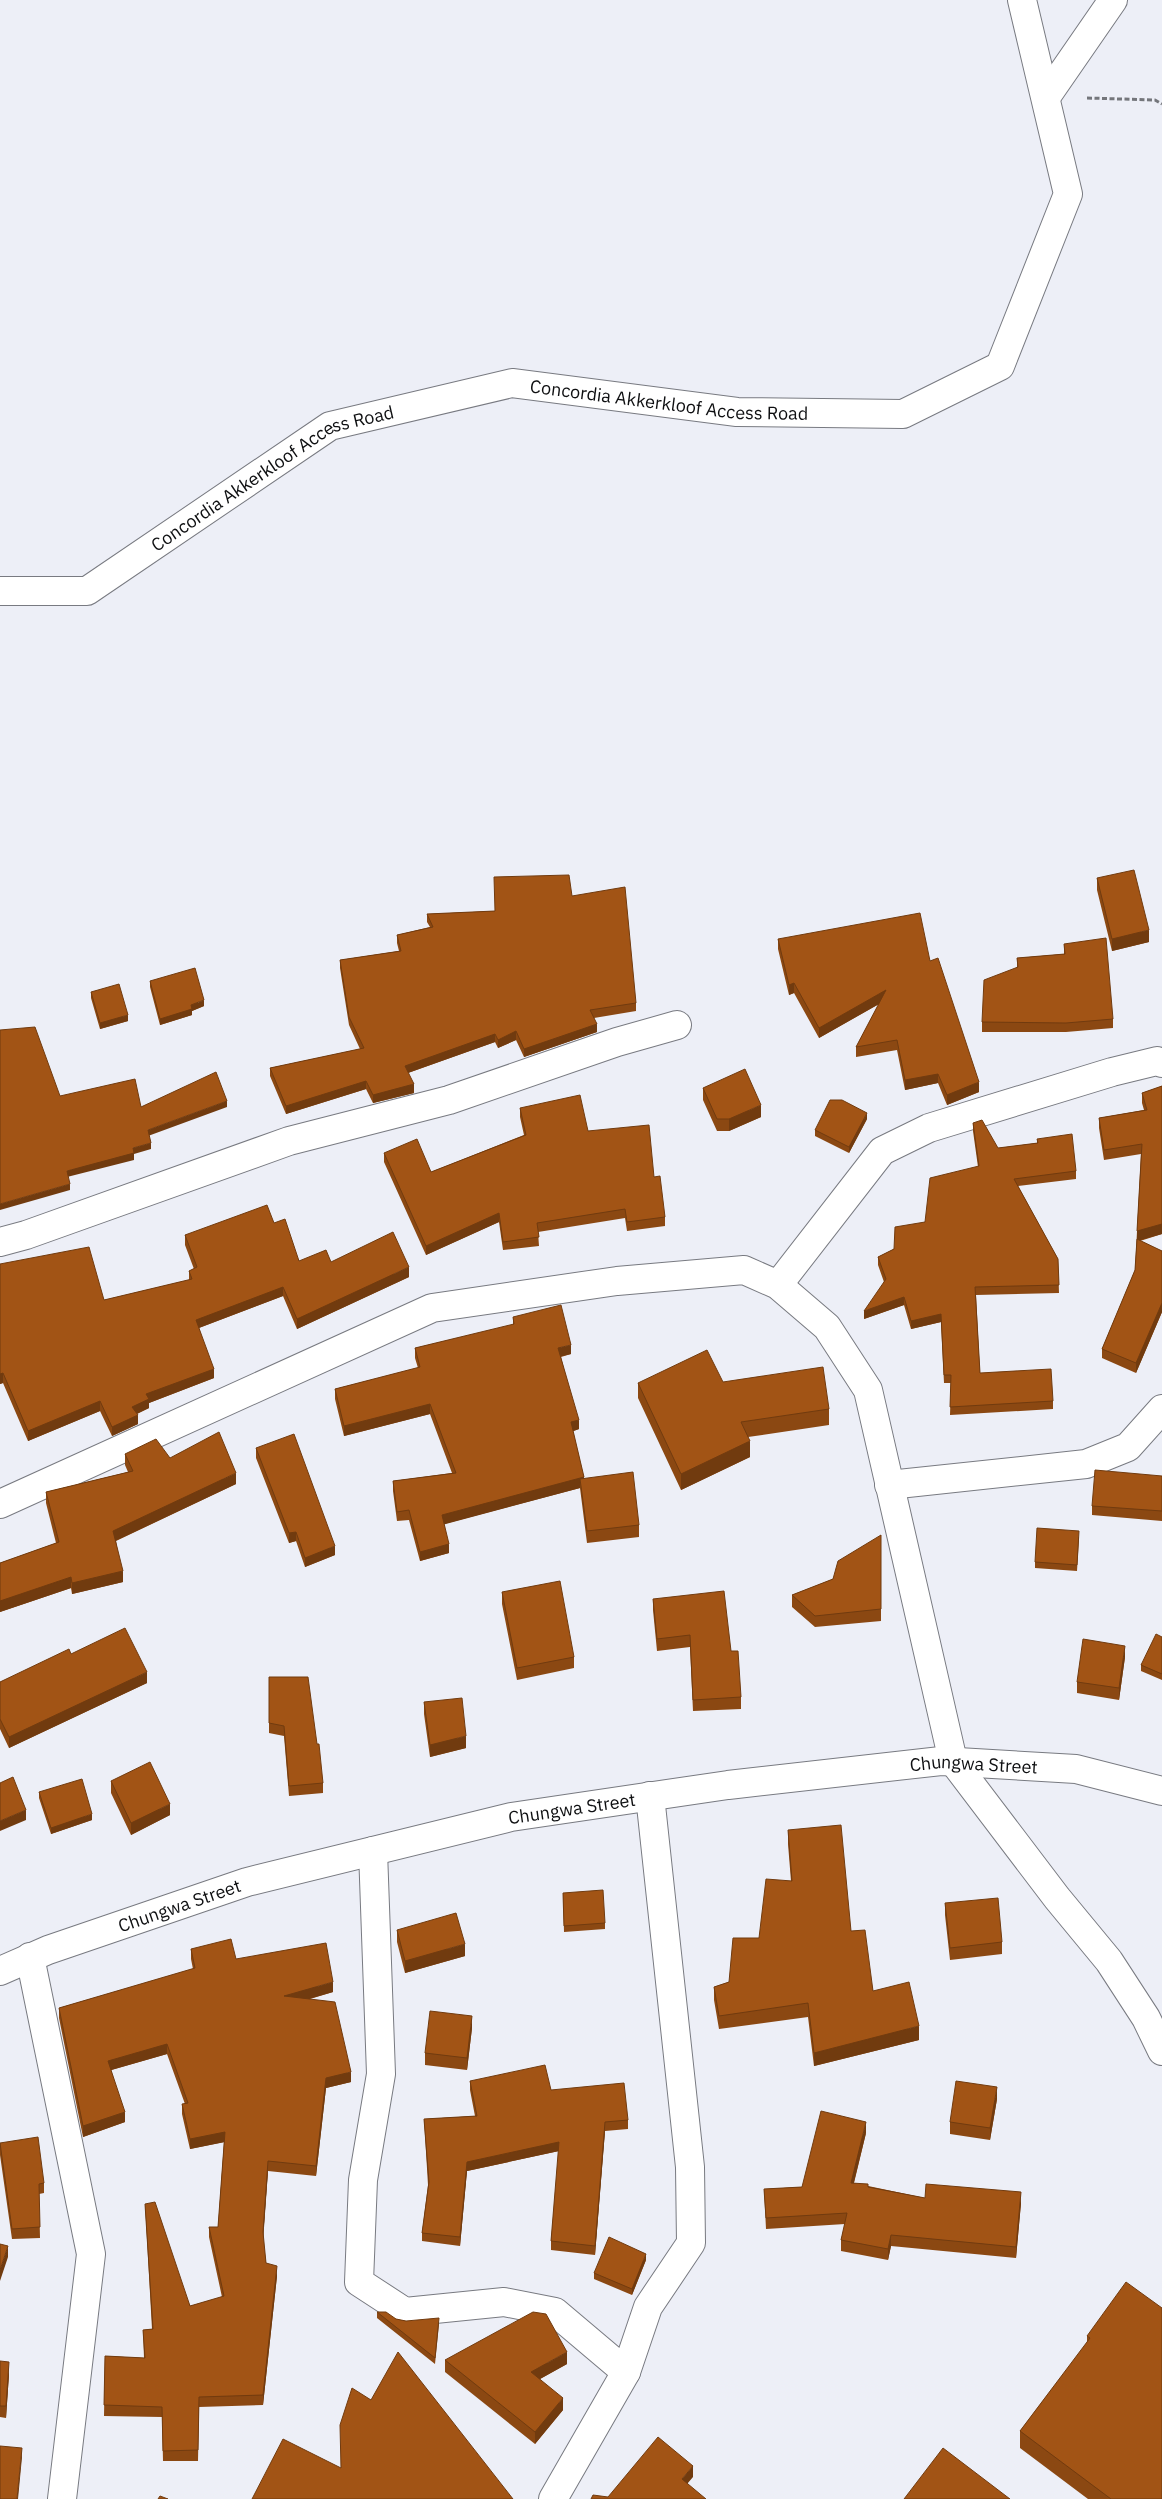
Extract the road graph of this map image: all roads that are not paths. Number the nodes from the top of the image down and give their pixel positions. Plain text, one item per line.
1 (1022, 0) edge
2 (1113, 0) edge
3 (1046, 97) junction
4 (0, 591) edge
5 (677, 1025) dead end
6 (1162, 1063) edge
7 (0, 1242) edge
8 (778, 1285) junction
9 (1162, 1409) edge
10 (889, 1484) junction
11 (0, 1504) edge
12 (953, 1761) junction
13 (1162, 1792) edge
14 (650, 1796) junction
15 (373, 1851) junction
16 (30, 1957) junction
17 (0, 1971) edge
18 (1162, 2051) edge
19 (626, 2372) junction
20 (62, 2499) edge
21 (553, 2499) edge

1 - 3 street, Concordia Akkerkloof Access Road
2 - 3 street
3 - 4 street, Concordia Akkerkloof Access Road
5 - 7 street
6 - 8 street
8 - 10 street
8 - 11 street
9 - 10 street
10 - 12 street
12 - 13 street, Chungwa Street
12 - 14 street, Chungwa Street
12 - 18 street
14 - 15 street, Chungwa Street
14 - 19 street
15 - 16 street, Chungwa Street
15 - 19 street
16 - 17 street, Chungwa Street
16 - 20 street
19 - 21 street

